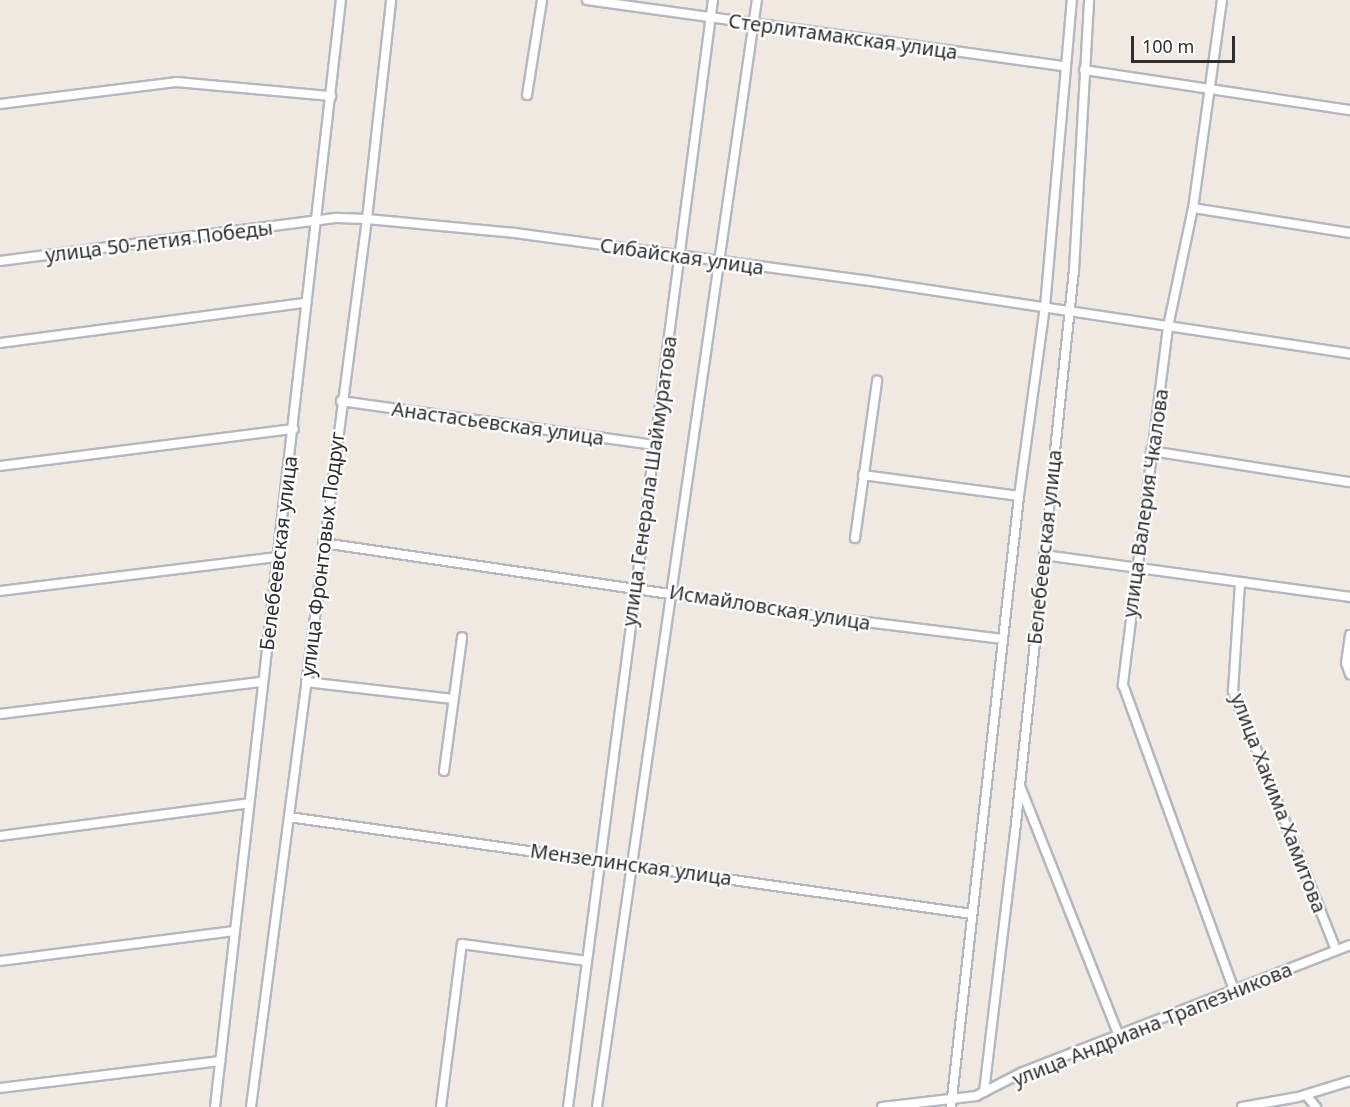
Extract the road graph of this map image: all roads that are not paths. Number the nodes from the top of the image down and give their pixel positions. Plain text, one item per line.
1 (341, 0) edge
2 (392, 0) edge
3 (542, 0) edge
4 (586, 0) edge
5 (713, 0) edge
6 (756, 0) edge
7 (1072, 0) edge
8 (1089, 0) edge
9 (1222, 0) edge
10 (711, 17) junction
11 (753, 23) junction
12 (1065, 66) junction
13 (1084, 70) junction
14 (1209, 89) junction
15 (527, 95) dead end
16 (331, 96) junction
17 (0, 104) edge
18 (1350, 110) edge
19 (1193, 208) junction
20 (367, 219) junction
21 (318, 222) junction
22 (1350, 232) edge
23 (680, 258) junction
24 (0, 261) edge
25 (717, 261) junction
26 (304, 303) junction
27 (1045, 308) junction
28 (1067, 312) junction
29 (1168, 327) junction
30 (0, 344) edge
31 (1350, 354) edge
32 (878, 381) dead end
33 (341, 401) junction
34 (294, 429) junction
35 (654, 445) junction
36 (1151, 451) junction
37 (0, 466) edge
38 (863, 475) junction
39 (1350, 482) edge
40 (1019, 496) junction
41 (855, 538) dead end
42 (323, 543) junction
43 (1044, 555) junction
44 (276, 557) junction
45 (1138, 571) junction
46 (1240, 583) junction
47 (634, 588) junction
48 (0, 591) edge
49 (669, 592) junction
50 (1350, 597) edge
51 (1350, 635) edge
52 (462, 637) dead end
53 (1003, 639) junction
54 (1350, 674) edge
55 (262, 682) junction
56 (306, 682) junction
57 (453, 699) junction
58 (0, 714) edge
59 (444, 771) dead end
60 (1020, 785) junction
61 (249, 803) junction
62 (289, 817) junction
63 (0, 836) edge
64 (600, 860) junction
65 (632, 864) junction
66 (972, 914) junction
67 (234, 931) junction
68 (1350, 945) edge
69 (1336, 950) junction
70 (0, 961) edge
71 (587, 961) junction
72 (1234, 992) junction
73 (1119, 1036) junction
74 (220, 1061) junction
75 (1350, 1081) edge
76 (0, 1088) edge
77 (984, 1092) junction
78 (1306, 1095) junction
79 (952, 1103) edge
80 (215, 1107) edge
81 (250, 1107) edge
82 (441, 1107) edge
83 (568, 1107) edge
84 (597, 1107) edge
85 (882, 1107) edge
86 (1242, 1107) edge
87 (1316, 1107) edge

1 - 16 street, Белебеевская улица
2 - 20 street, улица Фронтовых Подруг
3 - 15 street
4 - 10 street, Стерлитамакская улица
5 - 10 street, улица Генерала Шаймуратова
6 - 11 street
7 - 12 street, Белебеевская улица
8 - 13 street, Белебеевская улица
9 - 14 street, улица Валерия Чкалова
10 - 11 street, Стерлитамакская улица
10 - 23 street, улица Генерала Шаймуратова
11 - 12 street, Стерлитамакская улица
11 - 25 street
12 - 27 street, Белебеевская улица
13 - 14 street
13 - 28 street, Белебеевская улица
14 - 18 street
14 - 19 street, улица Валерия Чкалова
16 - 17 street
16 - 21 street, Белебеевская улица
19 - 22 street
19 - 29 street, улица Валерия Чкалова
20 - 21 street, Сибайская улица
20 - 23 street, Сибайская улица
20 - 33 street, улица Фронтовых Подруг
21 - 24 street, улица 50-летия Победы
21 - 26 street, Белебеевская улица
23 - 25 street, Сибайская улица
23 - 35 street, улица Генерала Шаймуратова
25 - 27 street, Сибайская улица
25 - 49 street
26 - 30 street
26 - 34 street, Белебеевская улица
27 - 28 street, Сибайская улица
27 - 40 street, Белебеевская улица
28 - 29 street, Сибайская улица
28 - 43 street, Белебеевская улица
29 - 31 street, Сибайская улица
29 - 36 street, улица Валерия Чкалова
32 - 38 street
33 - 35 street, Анастасьевская улица
33 - 42 street, улица Фронтовых Подруг
34 - 37 street
34 - 44 street, Белебеевская улица
35 - 47 street, улица Генерала Шаймуратова
36 - 39 street
36 - 45 street, улица Валерия Чкалова
38 - 40 street
38 - 41 street
40 - 53 street, Белебеевская улица
42 - 47 street, Исмайловская улица
42 - 56 street, улица Фронтовых Подруг
43 - 45 street
43 - 60 street, Белебеевская улица
44 - 48 street
44 - 55 street, Белебеевская улица
45 - 46 street
45 - 72 street, улица Валерия Чкалова
46 - 50 street
46 - 69 street, улица Хакима Хамитова
47 - 49 street, Исмайловская улица
47 - 64 street, улица Генерала Шаймуратова
49 - 53 street, Исмайловская улица
49 - 65 street
51 - 54 street
52 - 57 street
53 - 66 street, Белебеевская улица
55 - 58 street
55 - 61 street, Белебеевская улица
56 - 57 street
56 - 62 street, улица Фронтовых Подруг
57 - 59 street
60 - 73 street
60 - 77 street, Белебеевская улица
61 - 63 street
61 - 67 street, Белебеевская улица
62 - 64 street, Мензелинская улица
62 - 81 street, улица Фронтовых Подруг
64 - 65 street, Мензелинская улица
64 - 71 street, улица Генерала Шаймуратова
65 - 66 street, Мензелинская улица
65 - 84 street
66 - 79 street, Белебеевская улица
67 - 70 street
67 - 74 street, Белебеевская улица
68 - 69 street, улица Андриана Трапезникова
69 - 72 street, улица Андриана Трапезникова
71 - 82 street
71 - 83 street, улица Генерала Шаймуратова
72 - 73 street, улица Андриана Трапезникова
73 - 77 street, улица Андриана Трапезникова
74 - 76 street
74 - 80 street, Белебеевская улица
75 - 78 street
77 - 79 street, улица Андриана Трапезникова
78 - 86 street
78 - 87 street
79 - 85 street, улица Андриана Трапезникова

